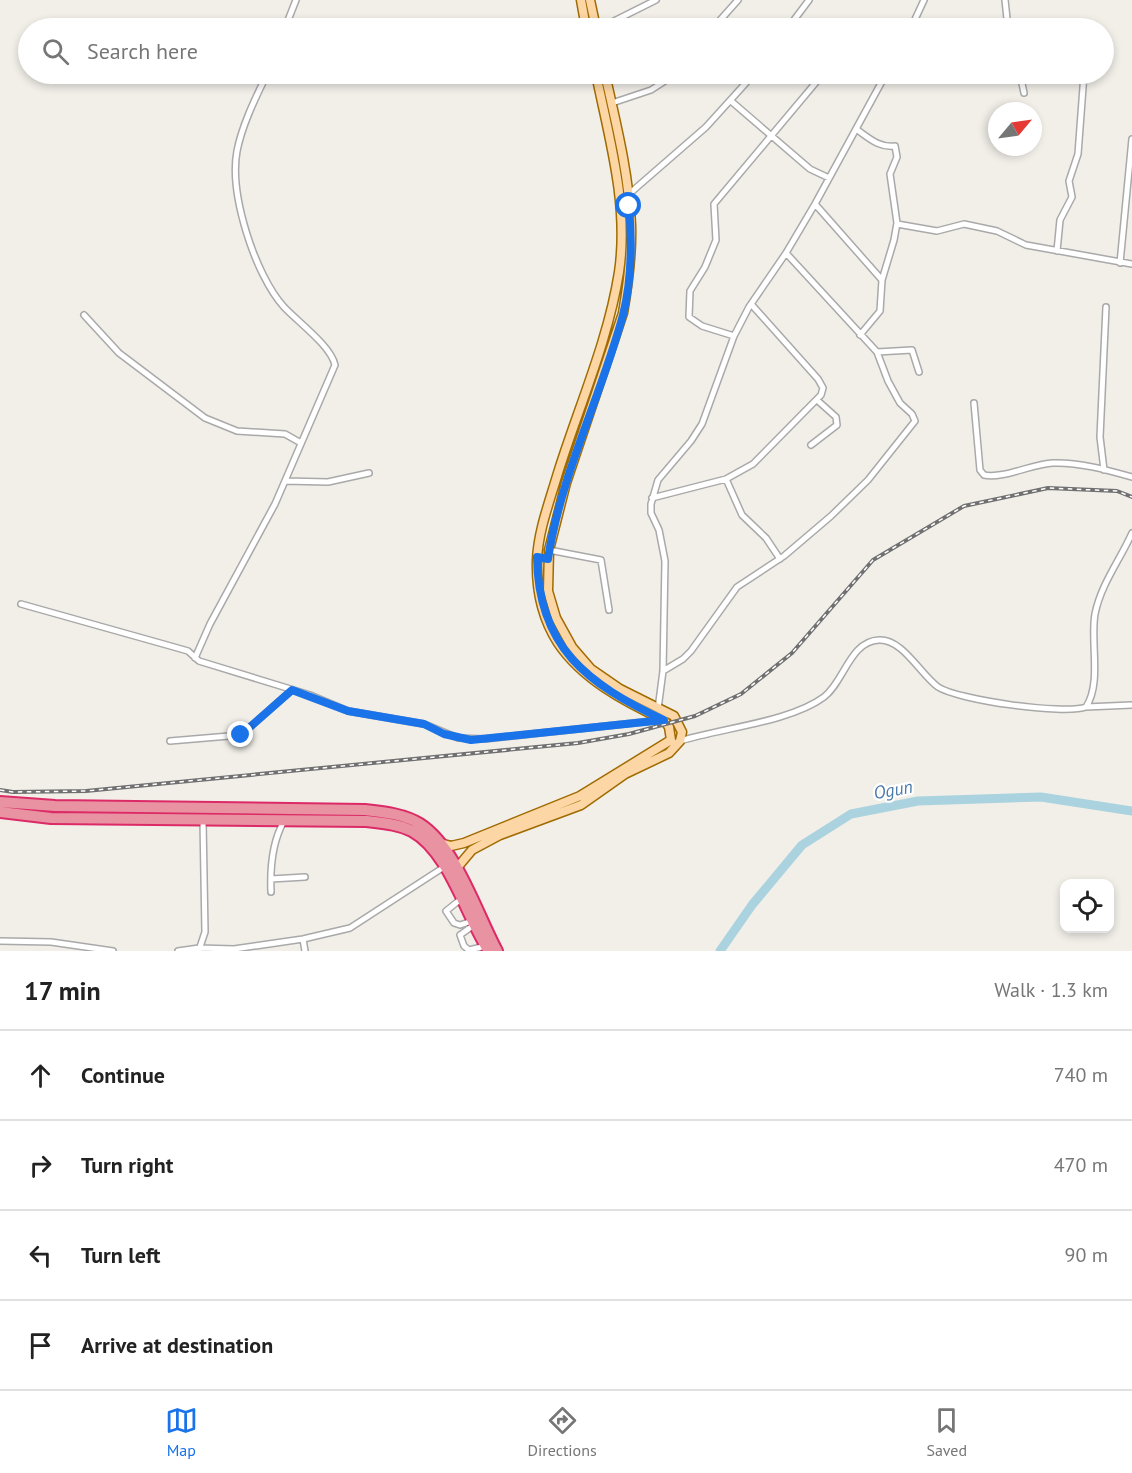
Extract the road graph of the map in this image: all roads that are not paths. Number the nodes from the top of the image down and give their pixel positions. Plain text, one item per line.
1 (296, 0) edge
2 (581, 0) edge
3 (590, 0) edge
4 (656, 0) edge
5 (738, 0) edge
6 (809, 0) edge
7 (924, 0) edge
8 (1005, 0) edge
9 (289, 18) edge
10 (584, 18) edge
11 (595, 18) edge
12 (619, 18) edge
13 (722, 18) edge
14 (796, 18) edge
15 (915, 18) edge
16 (1007, 18) edge
17 (263, 84) edge
18 (598, 84) edge
19 (607, 84) edge
20 (660, 84) edge
21 (745, 84) edge
22 (815, 84) edge
23 (881, 84) edge
24 (1022, 84) edge
25 (1083, 84) edge
26 (1024, 93) dead end
27 (731, 101) junction
28 (612, 103) junction
29 (856, 129) junction
30 (772, 135) junction
31 (1132, 139) edge
32 (829, 178) junction
33 (629, 194) junction
34 (815, 204) junction
35 (897, 224) junction
36 (1057, 251) junction
37 (786, 253) junction
38 (1120, 263) junction
39 (1132, 264) edge
40 (882, 280) junction
41 (751, 304) junction
42 (1106, 307) dead end
43 (84, 315) dead end
44 (860, 334) junction
45 (734, 336) junction
46 (877, 352) junction
47 (918, 372) dead end
48 (817, 400) junction
49 (974, 403) dead end
50 (301, 443) junction
51 (812, 445) dead end
52 (1104, 470) junction
53 (369, 473) dead end
54 (1132, 477) edge
55 (726, 479) junction
56 (285, 481) junction
57 (652, 498) junction
58 (1132, 533) edge
59 (1130, 541) edge
60 (549, 550) junction
61 (537, 557) junction
62 (548, 559) junction
63 (780, 559) junction
64 (21, 604) dead end
65 (609, 610) dead end
66 (195, 658) junction
67 (663, 671) junction
68 (292, 690) junction
69 (1132, 705) edge
70 (1086, 707) junction
71 (658, 709) junction
72 (664, 720) junction
73 (170, 741) dead end
74 (680, 741) junction
75 (0, 802) edge
76 (329, 810) junction
77 (0, 812) edge
78 (203, 821) junction
79 (284, 821) junction
80 (330, 822) junction
81 (440, 843) junction
82 (444, 867) junction
83 (456, 869) junction
84 (305, 877) dead end
85 (271, 879) junction
86 (271, 892) dead end
87 (461, 899) junction
88 (473, 923) junction
89 (303, 939) junction
90 (0, 941) edge
91 (488, 948) edge
92 (199, 950) edge
93 (113, 951) edge
94 (178, 951) edge
95 (305, 951) edge
96 (497, 951) edge

1 - 9 street
2 - 10 main road
3 - 11 main road
4 - 12 street
5 - 13 street
6 - 14 street
7 - 15 street
8 - 16 street
17 - 50 street
18 - 61 main road
19 - 28 main road
20 - 28 street
21 - 27 street
22 - 30 street
23 - 29 street
24 - 26 street
25 - 36 street
27 - 30 street
27 - 33 street
28 - 33 main road
29 - 32 street
29 - 35 street
30 - 32 street
30 - 45 street
31 - 38 street
32 - 34 street
33 - 60 main road
34 - 37 street
34 - 40 street
35 - 36 street
35 - 40 street
36 - 38 street
37 - 41 street
37 - 44 street
38 - 39 street
40 - 44 street
41 - 45 street
41 - 48 street
42 - 52 street
43 - 50 street
44 - 46 street
45 - 57 street
46 - 47 street
46 - 63 street
48 - 51 street
48 - 55 street
49 - 52 street
50 - 56 street
52 - 54 street
53 - 56 street
55 - 57 street
55 - 63 street
56 - 66 street
57 - 67 street
58 - 59 street
59 - 70 street
60 - 62 main road
60 - 65 street
61 - 62 main road
61 - 72 main road
62 - 71 main road
63 - 67 street
64 - 66 street
66 - 68 street
67 - 71 street
68 - 72 street
68 - 73 street
69 - 70 street
70 - 74 street
71 - 74 main road
72 - 81 main road
74 - 83 main road
75 - 76 highway
76 - 80 highway
76 - 81 highway
77 - 78 highway
78 - 79 highway
78 - 92 street
79 - 80 highway
79 - 85 street
80 - 82 highway
81 - 83 highway
82 - 87 highway
82 - 89 street
83 - 96 highway
84 - 85 street
85 - 86 street
87 - 88 highway
87 - 88 street
88 - 91 highway
88 - 91 street
89 - 92 street
89 - 95 street
90 - 93 street
92 - 94 street

